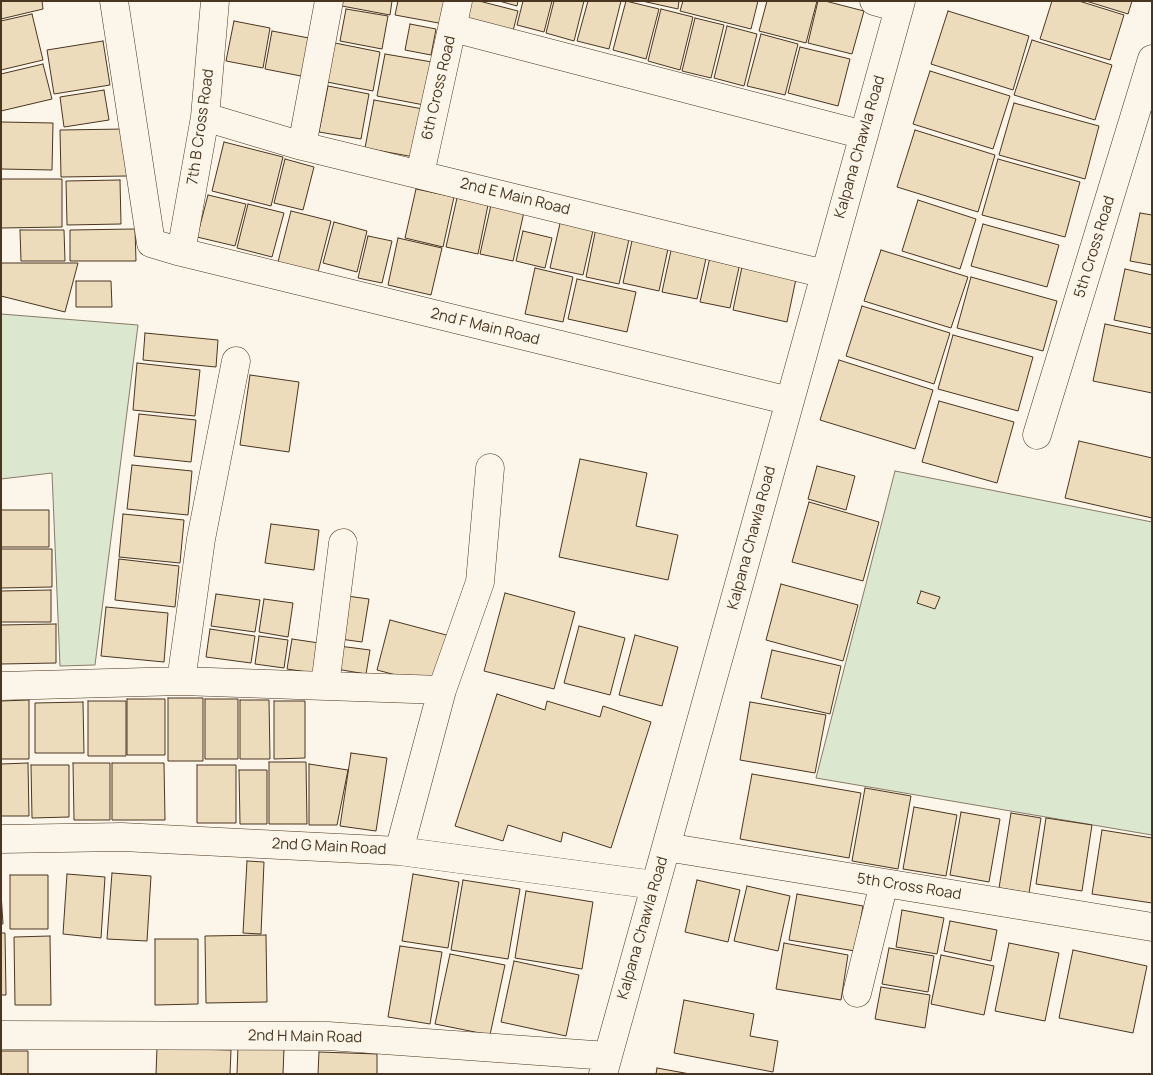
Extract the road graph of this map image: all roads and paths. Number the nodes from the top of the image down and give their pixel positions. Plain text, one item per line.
1 (114, 1) edge
2 (215, 1) edge
3 (329, 1) edge
4 (458, 1) edge
5 (891, 3) edge
6 (453, 28) junction
7 (1152, 59) edge
8 (1144, 114) edge
9 (205, 117) junction
10 (864, 134) junction
11 (302, 146) junction
12 (420, 174) junction
13 (181, 252) junction
14 (825, 274) junction
15 (236, 361) dead end
16 (790, 401) junction
17 (1037, 435) dead end
18 (490, 468) dead end
19 (344, 542) dead end
20 (181, 682) junction
21 (1, 686) edge
22 (325, 686) junction
23 (442, 690) junction
24 (1, 839) edge
25 (666, 847) junction
26 (399, 851) junction
27 (884, 883) junction
28 (655, 885) junction
29 (1152, 927) edge
30 (857, 993) dead end
31 (1, 1035) edge
32 (605, 1065) edge

1 - 13 street, 2nd F Main Road
2 - 9 street, 7th B Cross Road
3 - 11 street
4 - 6 street, 6th Cross Road
5 - 10 street, Kalpana Chawla Road
6 - 10 street
6 - 12 street, 6th Cross Road
7 - 8 street, 5th Cross Road
8 - 17 street, 5th Cross Road
9 - 11 street, 2nd E Main Road
9 - 13 street, 7th B Cross Road
10 - 14 street, Kalpana Chawla Road
11 - 12 street, 2nd E Main Road
12 - 14 street, 2nd E Main Road
13 - 16 street, 2nd F Main Road
14 - 16 street, Kalpana Chawla Road
15 - 20 street
16 - 25 street, Kalpana Chawla Road
18 - 23 street
19 - 22 street
20 - 21 street
20 - 22 street
22 - 23 street
23 - 26 street
24 - 26 street, 2nd G Main Road
25 - 27 street, 5th Cross Road
25 - 28 street, Kalpana Chawla Road
26 - 28 street, 2nd G Main Road
27 - 29 street, 5th Cross Road
27 - 30 street
28 - 32 street, Kalpana Chawla Road
31 - 32 street, 2nd H Main Road

